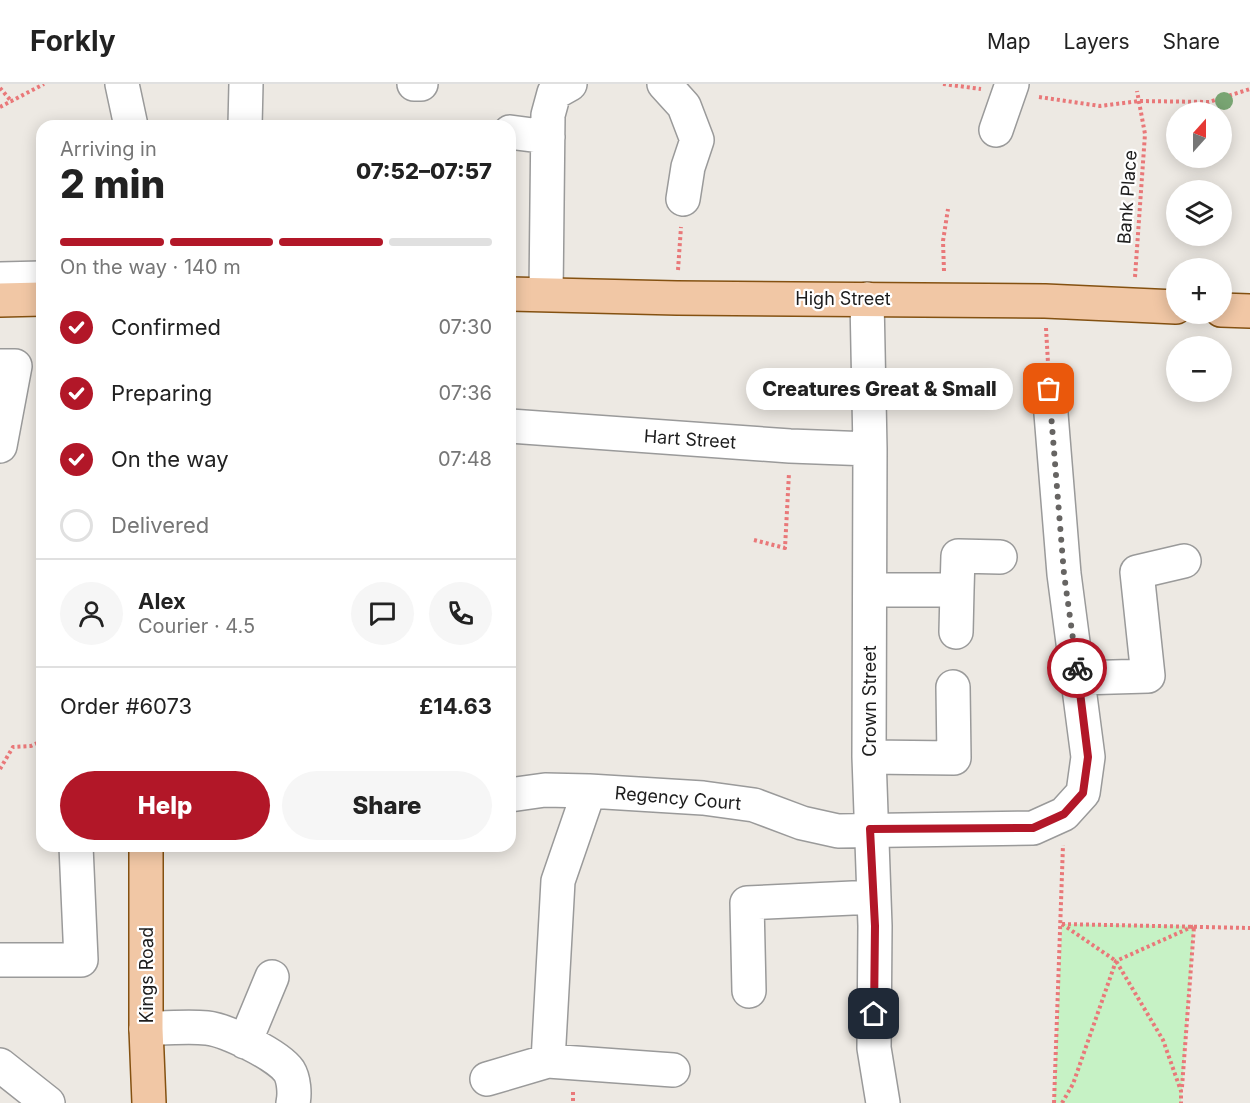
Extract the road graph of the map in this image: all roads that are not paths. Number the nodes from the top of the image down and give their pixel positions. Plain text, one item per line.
1 (122, 84) edge
2 (246, 84) edge
3 (414, 84) edge
4 (421, 84) edge
5 (570, 84) edge
6 (1012, 84) edge
7 (674, 95) edge
8 (130, 120) edge
9 (245, 120) edge
10 (548, 126) junction
11 (996, 130) dead end
12 (516, 131) edge
13 (683, 199) road end
14 (36, 278) edge
15 (0, 279) edge
16 (516, 294) edge
17 (546, 294) junction
18 (867, 298) junction
19 (36, 299) edge
20 (0, 300) edge
21 (1166, 307) edge
22 (1232, 310) edge
23 (1250, 311) edge
24 (0, 366) edge
25 (1049, 389) road end
26 (516, 426) edge
27 (0, 446) edge
28 (870, 448) junction
29 (1000, 557) dead end
30 (1184, 561) dead end
31 (870, 590) junction
32 (957, 590) junction
33 (956, 632) dead end
34 (1079, 678) junction
35 (953, 687) dead end
36 (869, 757) junction
37 (589, 791) junction
38 (516, 794) edge
39 (870, 829) junction
40 (76, 852) edge
41 (146, 852) edge
42 (874, 897) junction
43 (0, 960) edge
44 (272, 977) dead end
45 (749, 991) dead end
46 (146, 1029) junction
47 (245, 1042) junction
48 (548, 1061) junction
49 (0, 1065) edge
50 (673, 1070) dead end
51 (487, 1079) dead end
52 (48, 1103) edge
53 (149, 1103) edge
54 (293, 1103) edge
55 (883, 1103) edge

1 - 8 street
2 - 9 street
3 - 4 street
5 - 10 street
6 - 11 street
7 - 13 street
10 - 12 street
10 - 17 street
14 - 15 street
16 - 17 main road, High Street
17 - 18 main road, High Street
18 - 21 main road, High Street
18 - 28 street, Crown Street
19 - 20 main road
22 - 23 main road
24 - 27 street
25 - 34 street
26 - 28 street, Hart Street
28 - 31 street, Crown Street
29 - 32 street
30 - 34 street
31 - 32 street
31 - 36 street, Crown Street
32 - 33 street
34 - 39 street, Regency Court
35 - 36 street
36 - 39 street, Crown Street
37 - 38 street, Regency Court
37 - 39 street, Regency Court
37 - 48 street, Regency Court
39 - 42 street, Crown Street
40 - 43 street
41 - 46 main road, Kings Road
42 - 45 street
42 - 55 street, Crown Street
44 - 47 street
46 - 47 street
46 - 53 main road, Kings Road
47 - 54 street
48 - 50 street
48 - 51 street
49 - 52 street

